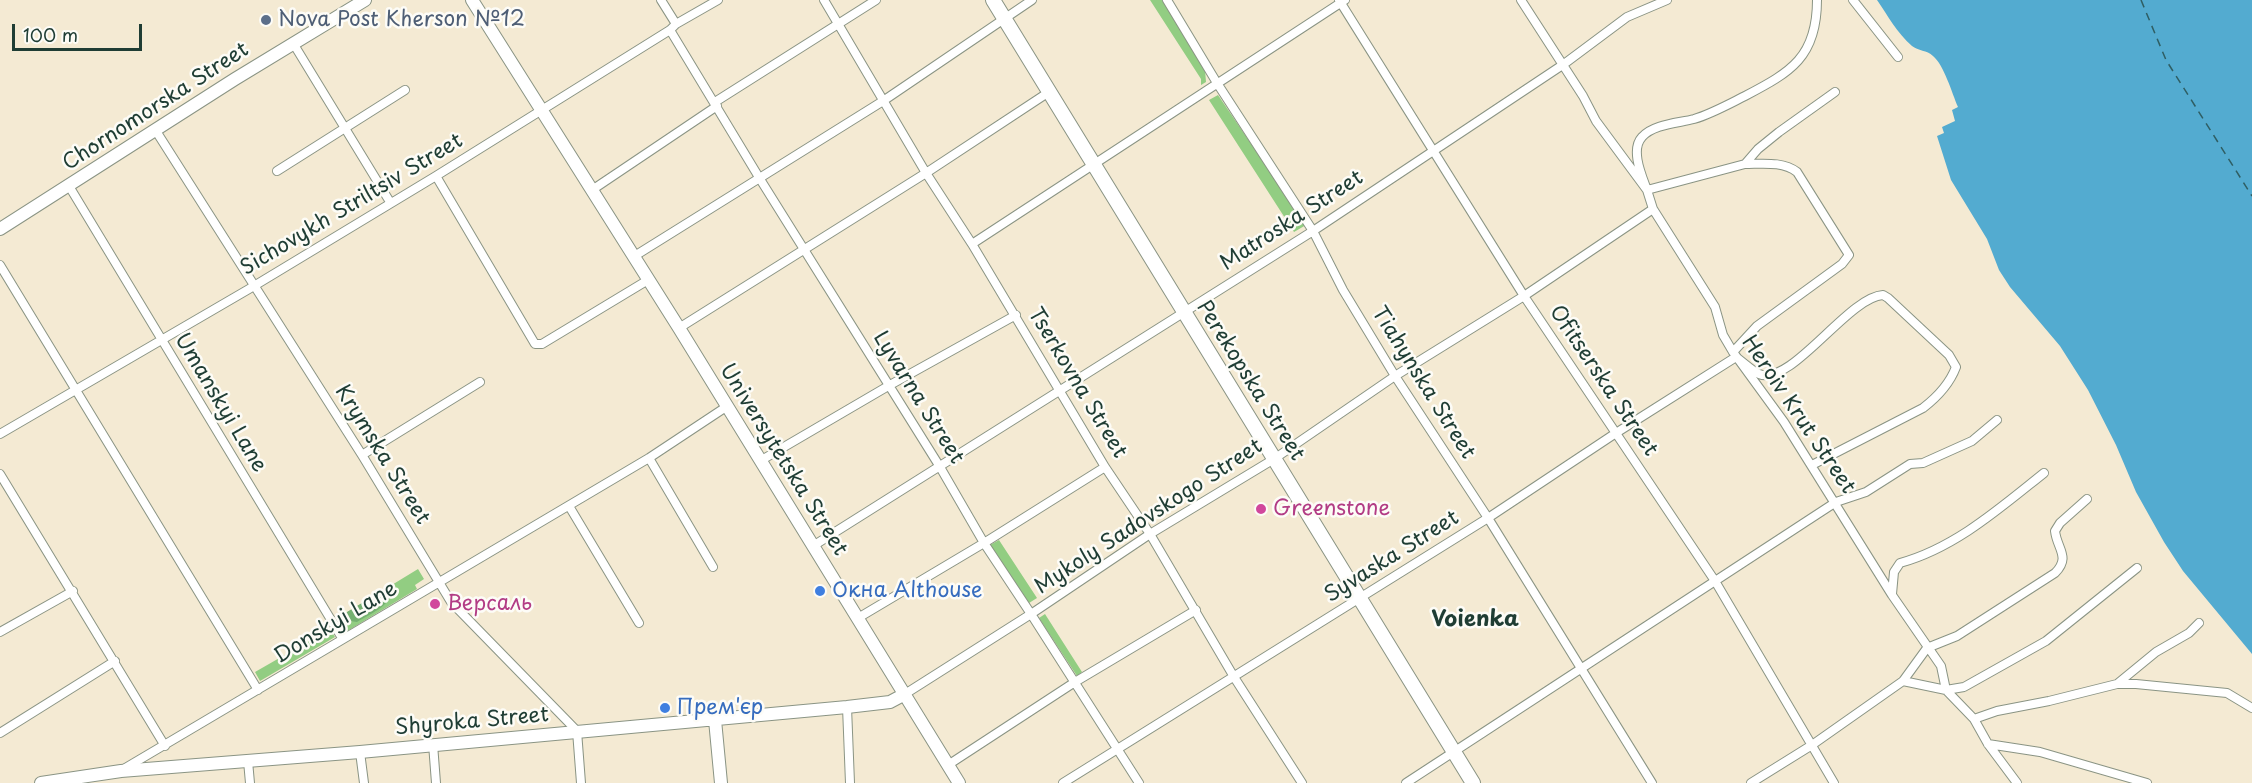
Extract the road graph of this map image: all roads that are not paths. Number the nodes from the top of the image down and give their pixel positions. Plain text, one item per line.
1 (365, 0) edge
2 (471, 0) edge
3 (662, 0) edge
4 (718, 0) edge
5 (824, 0) edge
6 (876, 0) edge
7 (993, 0) edge
8 (1032, 0) edge
9 (1167, 0) edge
10 (1521, 0) edge
11 (1667, 0) edge
12 (1817, 0) edge
13 (1853, 0) edge
14 (1342, 1) edge
15 (1004, 18) junction
16 (839, 24) junction
17 (673, 27) junction
18 (293, 43) junction
19 (1898, 57) dead end
20 (1564, 64) junction
21 (1217, 83) junction
22 (405, 90) dead end
23 (1049, 92) junction
24 (1835, 92) dead end
25 (883, 101) junction
26 (716, 104) junction
27 (542, 111) junction
28 (345, 127) junction
29 (156, 131) junction
30 (1433, 150) junction
31 (1744, 164) junction
32 (1093, 165) junction
33 (277, 171) dead end
34 (926, 173) junction
35 (436, 176) junction
36 (760, 179) junction
37 (69, 186) junction
38 (592, 190) junction
39 (1647, 190) junction
40 (390, 202) junction
41 (1653, 209) junction
42 (0, 229) edge
43 (1313, 231) junction
44 (972, 244) junction
45 (804, 249) junction
46 (633, 257) junction
47 (0, 265) edge
48 (648, 280) junction
49 (254, 285) junction
50 (1524, 296) junction
51 (1183, 312) junction
52 (1016, 315) junction
53 (679, 328) junction
54 (160, 340) junction
55 (1734, 354) junction
56 (1395, 376) junction
57 (480, 382) dead end
58 (890, 386) junction
59 (75, 390) junction
60 (1060, 390) junction
61 (726, 407) junction
62 (1997, 420) dead end
63 (1616, 433) junction
64 (0, 434) edge
65 (362, 455) junction
66 (649, 458) junction
67 (1274, 459) junction
68 (760, 461) junction
69 (1812, 465) junction
70 (939, 466) junction
71 (1105, 467) junction
72 (2044, 473) dead end
73 (0, 474) edge
74 (2087, 499) dead end
75 (1836, 502) junction
76 (569, 506) junction
77 (1488, 518) junction
78 (1150, 534) junction
79 (984, 543) junction
80 (813, 546) junction
81 (712, 567) dead end
82 (2137, 568) dead end
83 (1715, 581) junction
84 (439, 583) junction
85 (73, 591) junction
86 (1892, 595) junction
87 (1360, 598) junction
88 (1196, 610) junction
89 (1031, 614) junction
90 (858, 618) junction
91 (2199, 623) dead end
92 (639, 624) dead end
93 (0, 632) edge
94 (342, 638) junction
95 (1927, 648) junction
96 (115, 661) junction
97 (1582, 669) junction
98 (1234, 677) junction
99 (1903, 681) junction
100 (1075, 682) junction
101 (2117, 684) junction
102 (258, 690) junction
103 (1946, 690) junction
104 (905, 694) junction
105 (847, 707) junction
106 (2252, 708) edge
107 (1974, 719) junction
108 (714, 720) junction
109 (577, 731) junction
110 (0, 733) edge
111 (433, 744) junction
112 (1988, 744) junction
113 (1812, 745) junction
114 (165, 746) junction
115 (1118, 749) junction
116 (360, 752) junction
117 (1453, 752) junction
118 (248, 761) junction
119 (948, 765) junction
120 (121, 771) junction
121 (92, 779) edge
122 (41, 783) edge
123 (250, 783) edge
124 (364, 783) edge
125 (436, 783) edge
126 (581, 783) edge
127 (721, 783) edge
128 (850, 783) edge
129 (959, 783) edge
130 (1063, 783) edge
131 (1138, 783) edge
132 (1302, 783) edge
133 (1406, 783) edge
134 (1473, 783) edge
135 (1652, 783) edge
136 (1751, 783) edge
137 (1834, 783) edge
138 (2017, 783) edge
139 (2147, 783) edge

1 - 18 street, Chornomorska Street
2 - 27 street, Universytetska Street
3 - 17 street, Lyvarna Street
4 - 17 street, Sichovykh Striltsiv Street
5 - 16 street, Tserkovna Street
6 - 16 street
7 - 15 main road, Perekopska Street
8 - 15 street
9 - 21 street, Tiahynska Street
10 - 20 street, Heroiv Krut Street
11 - 20 street, Matroska Street
12 - 39 street
13 - 19 street
14 - 21 street
14 - 30 street, Ofitserska Street
15 - 23 main road, Perekopska Street
15 - 25 street
16 - 25 street, Tserkovna Street
16 - 26 street
17 - 26 street, Lyvarna Street
17 - 27 street, Sichovykh Striltsiv Street
18 - 28 street
18 - 29 street, Chornomorska Street
20 - 30 street, Matroska Street
20 - 39 street, Heroiv Krut Street
21 - 32 street
21 - 43 street, Tiahynska Street
22 - 28 street
23 - 32 main road, Perekopska Street
23 - 34 street
24 - 31 street
25 - 34 street, Tserkovna Street
25 - 36 street
26 - 36 street, Lyvarna Street
26 - 38 street
27 - 35 street, Sichovykh Striltsiv Street
27 - 38 street, Universytetska Street
28 - 33 street
28 - 40 street
29 - 37 street, Chornomorska Street
29 - 49 street, Krymska Street
30 - 43 street, Matroska Street
30 - 50 street, Ofitserska Street
31 - 39 street
31 - 55 street, Syvaska Street
32 - 44 street
32 - 51 main road, Perekopska Street
34 - 44 street, Tserkovna Street
34 - 45 street
35 - 40 street, Sichovykh Striltsiv Street
35 - 48 street
36 - 45 street, Lyvarna Street
36 - 46 street
37 - 42 street, Chornomorska Street
37 - 54 street, Umanskyi Lane
38 - 46 street, Universytetska Street
39 - 41 street, Heroiv Krut Street
40 - 49 street, Sichovykh Striltsiv Street
41 - 50 street, Mykoly Sadovskogo Street
41 - 55 street, Heroiv Krut Street
43 - 51 street, Matroska Street
43 - 56 street, Tiahynska Street
44 - 52 street, Tserkovna Street
45 - 53 street
45 - 58 street, Lyvarna Street
46 - 48 street, Universytetska Street
47 - 59 street
48 - 53 street, Universytetska Street
49 - 54 street, Sichovykh Striltsiv Street
49 - 65 street, Krymska Street
50 - 56 street, Mykoly Sadovskogo Street
50 - 63 street, Ofitserska Street
51 - 60 street, Matroska Street
51 - 67 main road, Perekopska Street
52 - 58 street
52 - 60 street, Tserkovna Street
53 - 61 street, Universytetska Street
54 - 59 street, Sichovykh Striltsiv Street
54 - 94 street, Umanskyi Lane
55 - 63 street, Syvaska Street
55 - 69 street, Heroiv Krut Street
55 - 69 street
56 - 67 street, Mykoly Sadovskogo Street
56 - 77 street, Tiahynska Street
57 - 65 street
58 - 68 street
58 - 70 street, Lyvarna Street
59 - 64 street, Sichovykh Striltsiv Street
59 - 102 street
60 - 70 street, Matroska Street
60 - 71 street, Tserkovna Street
61 - 66 street, Donskyi Lane
61 - 68 street, Universytetska Street
62 - 75 street
63 - 77 street, Syvaska Street
63 - 83 street, Ofitserska Street
65 - 84 street, Krymska Street
66 - 76 street, Donskyi Lane
66 - 81 street
67 - 78 street, Mykoly Sadovskogo Street
67 - 87 main road, Perekopska Street
68 - 80 street, Universytetska Street
69 - 75 street, Heroiv Krut Street
70 - 79 street, Lyvarna Street
70 - 80 street, Matroska Street
71 - 78 street, Tserkovna Street
71 - 79 street
72 - 86 street
73 - 85 street
74 - 95 street
75 - 83 street
75 - 86 street, Heroiv Krut Street
76 - 84 street, Donskyi Lane
76 - 92 street
77 - 87 street, Syvaska Street
77 - 97 street, Tiahynska Street
78 - 88 street, Tserkovna Street
78 - 89 street, Mykoly Sadovskogo Street
79 - 89 street, Lyvarna Street
79 - 90 street
80 - 90 street, Universytetska Street
82 - 103 street
83 - 97 street
83 - 113 street, Ofitserska Street
84 - 94 street, Donskyi Lane
84 - 109 street, Krymska Street
85 - 93 street
85 - 96 street
86 - 95 street, Heroiv Krut Street
87 - 98 street, Syvaska Street
87 - 117 main road, Perekopska Street
88 - 98 street, Tserkovna Street
88 - 100 street
89 - 100 street, Lyvarna Street
89 - 104 street, Mykoly Sadovskogo Street
90 - 104 street, Universytetska Street
91 - 101 street
94 - 102 street, Donskyi Lane
95 - 99 street
95 - 103 street, Heroiv Krut Street
96 - 110 street
96 - 114 street
97 - 117 street
97 - 135 street, Tiahynska Street
98 - 115 street, Syvaska Street
98 - 132 street, Tserkovna Street
99 - 103 street
99 - 113 street
100 - 115 street, Lyvarna Street
100 - 119 street
101 - 106 street
101 - 107 street
102 - 114 street, Donskyi Lane
103 - 107 street, Heroiv Krut Street
104 - 105 street, Shyroka Street
104 - 119 street, Universytetska Street
105 - 108 street, Shyroka Street
105 - 128 street
107 - 112 street, Heroiv Krut Street
108 - 109 street, Shyroka Street
108 - 127 street
109 - 111 street, Shyroka Street
109 - 126 street
111 - 116 street, Shyroka Street
111 - 125 street
112 - 138 street, Heroiv Krut Street
112 - 139 street
113 - 136 street
113 - 137 street, Ofitserska Street
114 - 120 street, Donskyi Lane
115 - 130 street, Syvaska Street
115 - 131 street, Lyvarna Street
116 - 118 street, Shyroka Street
116 - 124 street
117 - 133 street
117 - 134 main road, Perekopska Street
118 - 120 street, Shyroka Street
118 - 123 street
119 - 129 street, Universytetska Street
120 - 121 street, Shyroka Street
121 - 122 street, Shyroka Street

